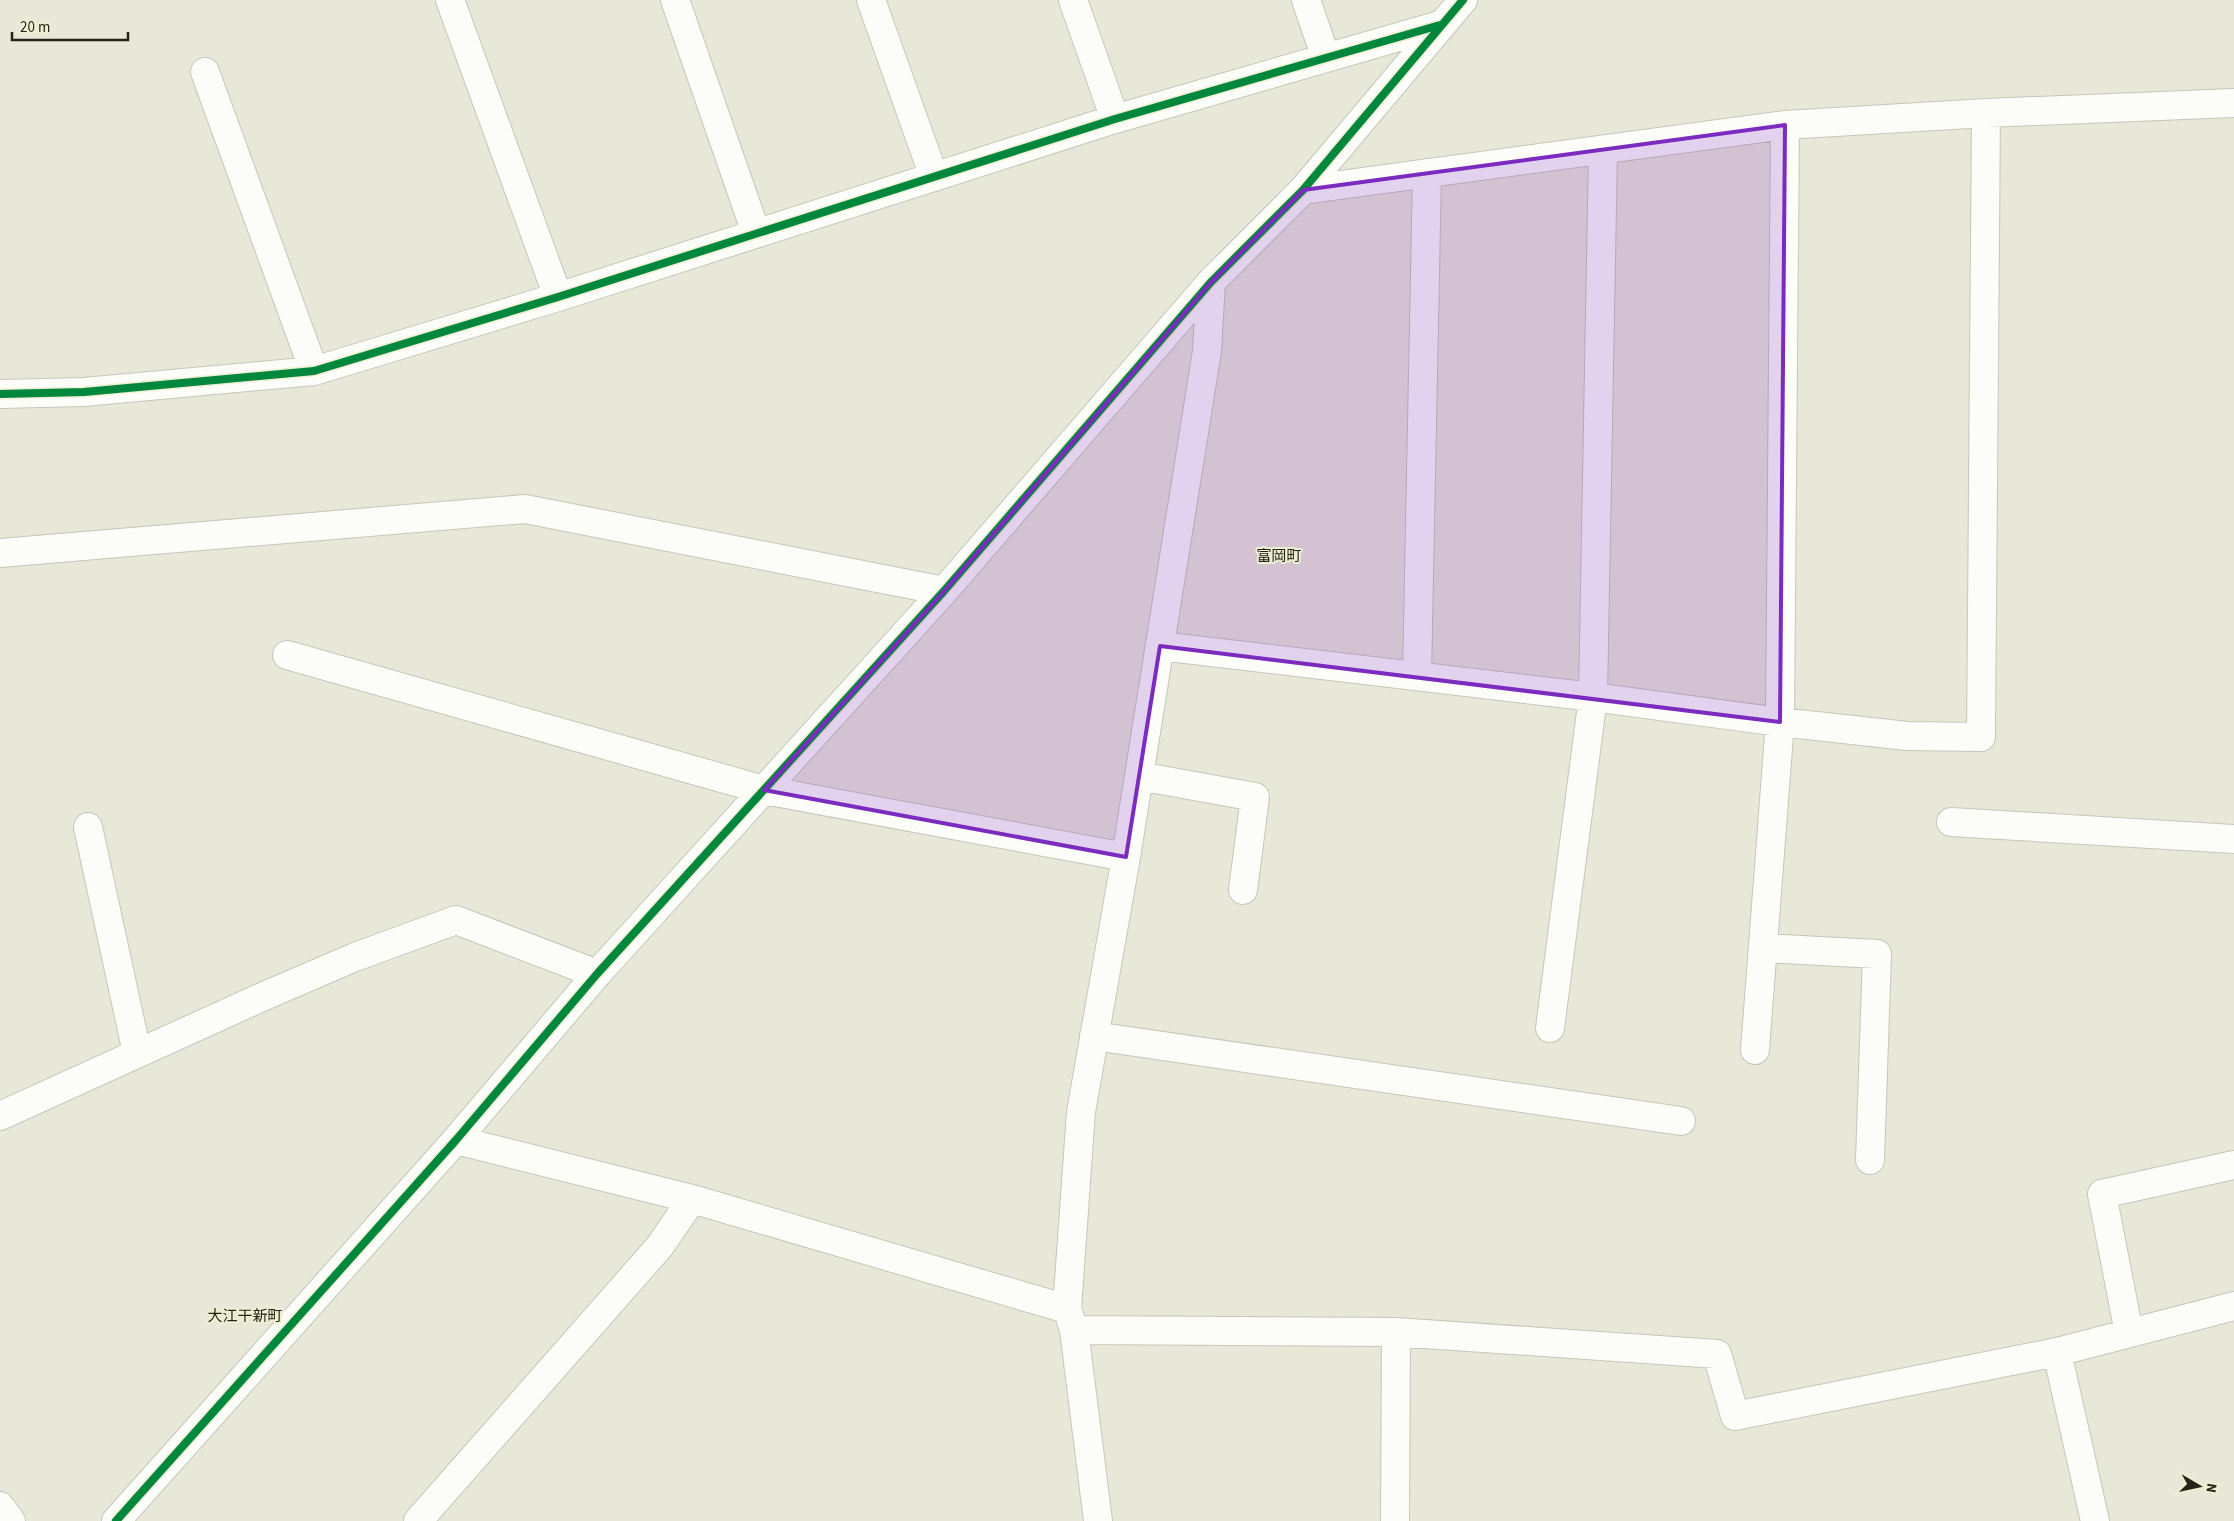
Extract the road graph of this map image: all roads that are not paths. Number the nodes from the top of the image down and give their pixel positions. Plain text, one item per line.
1 (450, 0) edge
2 (675, 0) edge
3 (871, 0) edge
4 (1074, 0) edge
5 (1306, 0) edge
6 (1463, 0) edge
7 (1440, 26) junction
8 (1326, 58) junction
9 (206, 72) dead end
10 (2234, 103) edge
11 (1986, 113) junction
12 (1116, 119) junction
13 (1785, 125) junction
14 (1603, 151) junction
15 (1427, 173) junction
16 (934, 177) junction
17 (1303, 190) junction
18 (756, 234) junction
19 (1211, 282) junction
20 (558, 297) junction
21 (314, 370) junction
22 (0, 394) edge
23 (0, 552) edge
24 (944, 591) junction
25 (1160, 646) junction
26 (287, 655) dead end
27 (1417, 676) junction
28 (1593, 697) junction
29 (1780, 722) junction
30 (1139, 776) junction
31 (764, 790) junction
32 (1951, 822) dead end
33 (88, 827) dead end
34 (2234, 840) edge
35 (1126, 858) junction
36 (1243, 890) dead end
37 (1763, 948) junction
38 (597, 974) junction
39 (1550, 1028) dead end
40 (1094, 1036) junction
41 (1755, 1050) dead end
42 (137, 1054) junction
43 (0, 1116) edge
44 (1681, 1121) dead end
45 (456, 1140) junction
46 (1870, 1160) dead end
47 (2234, 1165) edge
48 (692, 1199) junction
49 (2234, 1306) edge
50 (1070, 1319) junction
51 (1396, 1332) junction
52 (2129, 1333) junction
53 (2057, 1352) junction
54 (0, 1506) edge
55 (11, 1521) edge
56 (116, 1521) edge
57 (418, 1521) edge
58 (1098, 1521) edge
59 (1395, 1521) edge
60 (2096, 1521) edge

1 - 20 street
2 - 18 street
3 - 16 street
4 - 12 street
5 - 8 street
6 - 7 street
7 - 8 street
7 - 17 street
8 - 12 street
9 - 21 street
10 - 11 street
11 - 13 street
11 - 29 street
12 - 16 street
13 - 14 street
13 - 29 street
14 - 15 street
14 - 28 street
15 - 17 street
15 - 27 street
16 - 18 street
17 - 19 street
18 - 20 street
19 - 24 street
19 - 25 street
20 - 21 street
21 - 22 street
23 - 24 street
24 - 31 street
25 - 27 street
25 - 30 street
26 - 31 street
27 - 28 street
28 - 29 street
28 - 39 street
29 - 37 street
30 - 35 street
30 - 36 street
31 - 35 street
31 - 38 street
32 - 34 street
33 - 42 street
35 - 40 street
37 - 41 street
37 - 46 street
38 - 42 street
38 - 45 street
40 - 44 street
40 - 50 street
42 - 43 street
45 - 48 street
45 - 56 street
47 - 52 street
48 - 50 street
48 - 57 street
49 - 52 street
50 - 51 street
50 - 58 street
51 - 53 street
51 - 59 street
52 - 53 street
53 - 60 street
54 - 55 street

